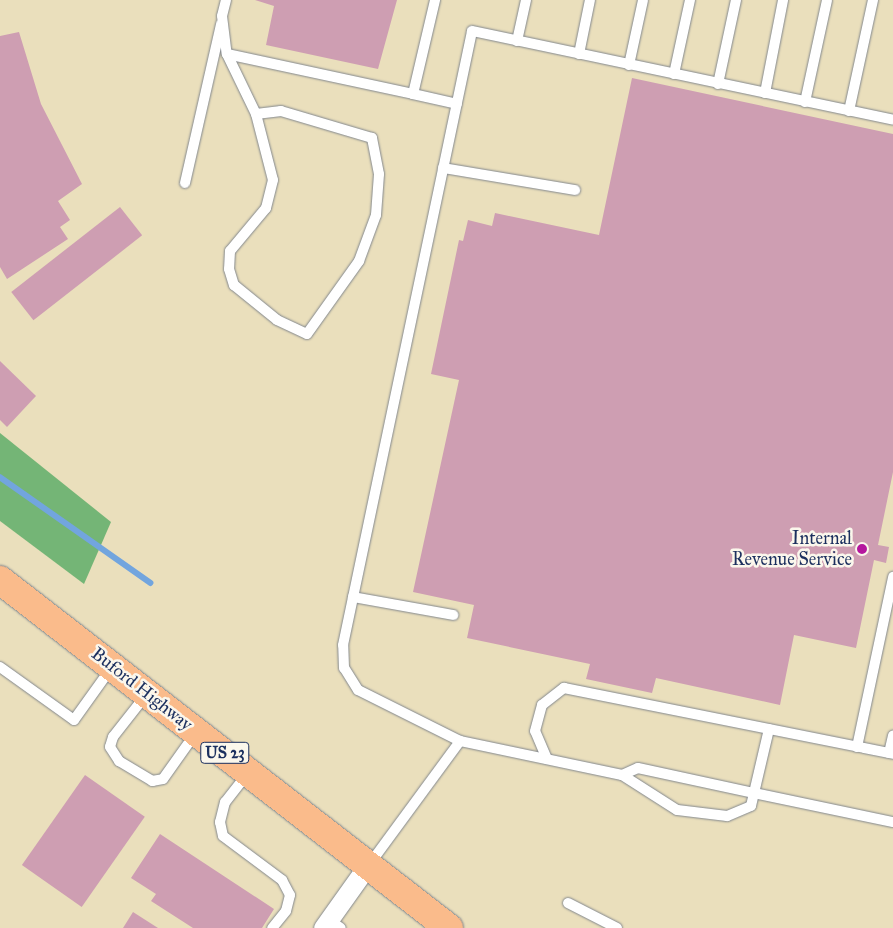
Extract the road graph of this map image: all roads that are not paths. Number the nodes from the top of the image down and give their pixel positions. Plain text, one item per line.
1 (226, 0) edge
2 (435, 0) edge
3 (526, 0) edge
4 (590, 0) edge
5 (643, 0) edge
6 (690, 0) edge
7 (736, 0) edge
8 (783, 0) edge
9 (827, 0) edge
10 (873, 0) edge
11 (222, 16) junction
12 (517, 41) junction
13 (228, 54) junction
14 (579, 54) junction
15 (629, 65) junction
16 (674, 74) junction
17 (718, 84) junction
18 (765, 93) junction
19 (413, 94) junction
20 (805, 102) junction
21 (457, 104) junction
22 (849, 111) junction
23 (256, 114) junction
24 (893, 120) edge
25 (443, 168) junction
26 (185, 183) dead end
27 (575, 190) dead end
28 (893, 577) edge
29 (0, 580) edge
30 (353, 597) junction
31 (453, 615) dead end
32 (113, 666) junction
33 (0, 667) edge
34 (148, 693) junction
35 (769, 729) junction
36 (197, 731) junction
37 (893, 735) edge
38 (460, 741) junction
39 (857, 746) junction
40 (891, 753) edge
41 (547, 759) junction
42 (249, 772) junction
43 (622, 775) junction
44 (754, 793) junction
45 (893, 822) edge
46 (368, 865) junction
47 (568, 903) dead end
48 (331, 925) edge
49 (272, 928) edge
50 (450, 928) edge
51 (617, 928) edge

1 - 11 lane
2 - 19 lane
3 - 12 lane
4 - 14 lane
5 - 15 lane
6 - 16 lane
7 - 17 lane
8 - 18 lane
9 - 20 lane
10 - 22 lane
11 - 13 lane
11 - 26 lane
12 - 14 lane
12 - 21 lane
13 - 19 lane
13 - 23 lane
14 - 15 lane
15 - 16 lane
16 - 17 lane
17 - 18 lane
18 - 20 lane
19 - 21 lane
20 - 22 lane
21 - 25 lane
22 - 24 lane
23 - 23 lane
25 - 27 lane
25 - 30 lane
28 - 39 lane
29 - 32 main road, Buford Highway / US 23
30 - 31 lane
30 - 38 lane
32 - 33 lane
32 - 34 main road, Buford Highway / US 23
34 - 36 main road, Buford Highway / US 23
34 - 36 lane
35 - 39 lane
35 - 41 lane
35 - 44 lane
36 - 42 main road, Buford Highway / US 23
37 - 40 lane
38 - 41 lane
38 - 46 lane
39 - 40 lane
41 - 43 lane
42 - 46 main road, Buford Highway / US 23
42 - 49 lane
43 - 44 lane
43 - 44 lane
44 - 45 lane
46 - 48 street
46 - 50 main road, Buford Highway / US 23
47 - 51 lane

